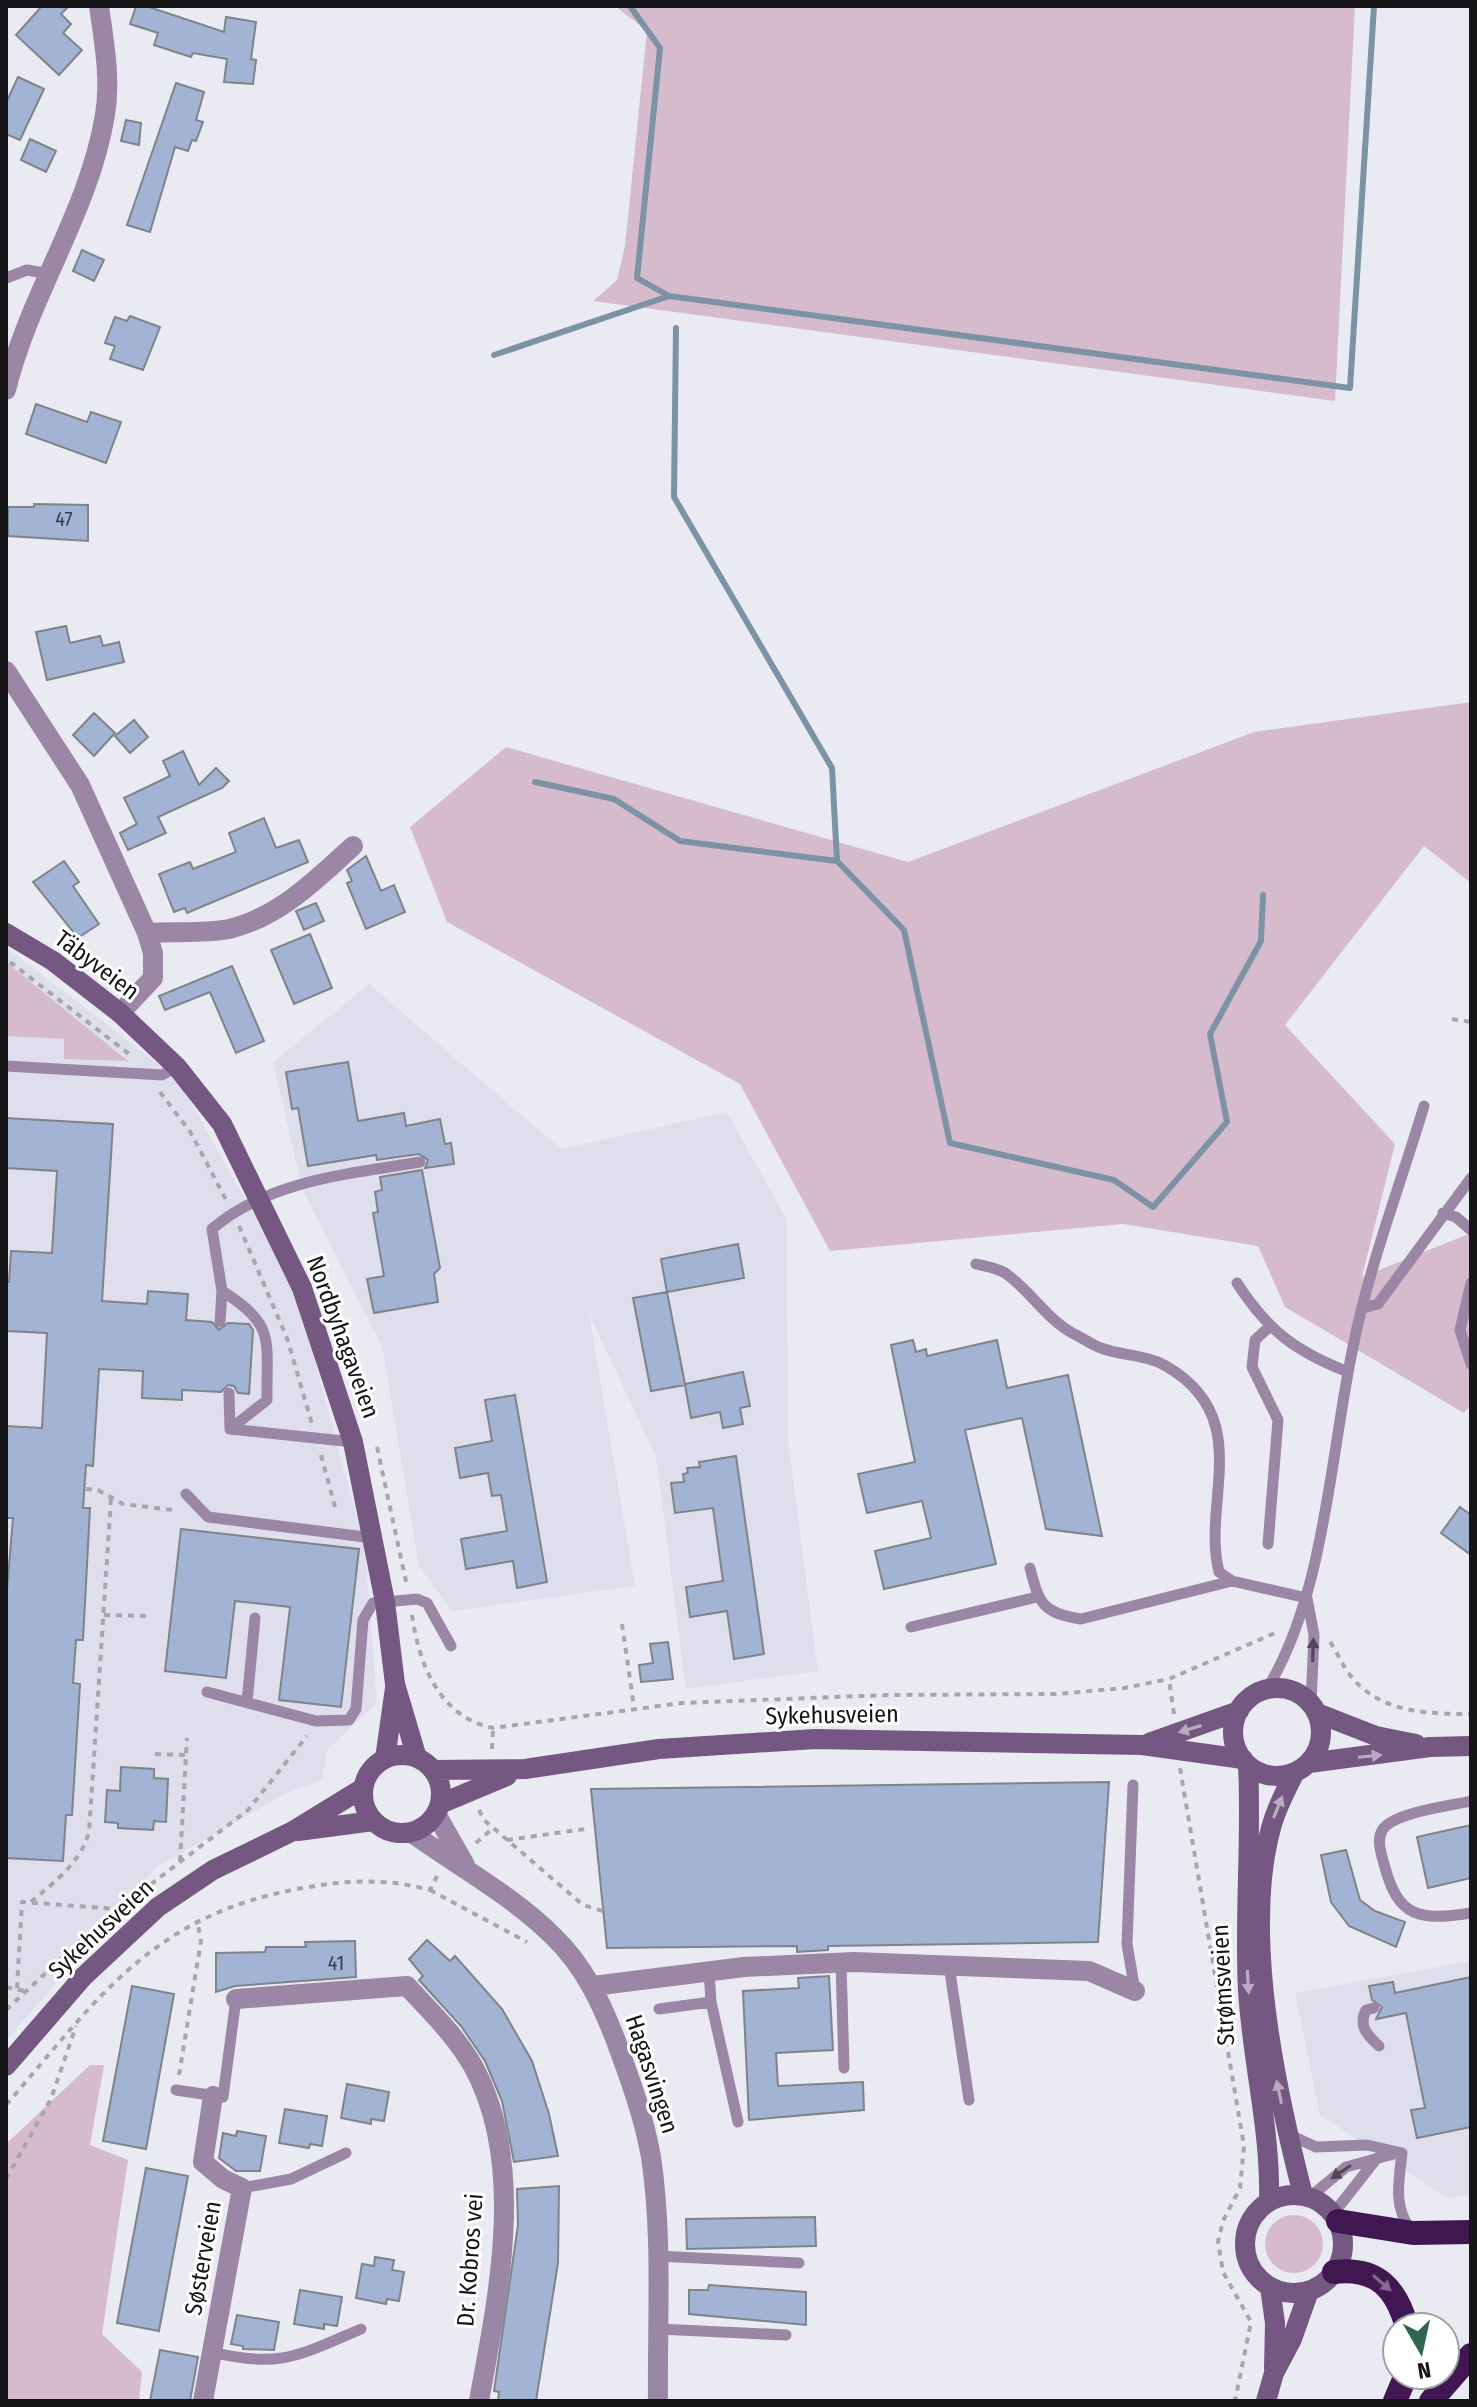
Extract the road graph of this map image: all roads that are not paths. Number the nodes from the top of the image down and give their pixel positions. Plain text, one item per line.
1 (99, 6) edge
2 (50, 274) junction
3 (6, 278) edge
4 (6, 390) edge
5 (6, 671) edge
6 (353, 846) dead end
7 (6, 933) edge
8 (147, 933) junction
9 (120, 1013) junction
10 (153, 1044) joint
11 (6, 1066) edge
12 (177, 1067) junction
13 (1424, 1106) dead end
14 (420, 1162) dead end
15 (1471, 1178) edge
16 (258, 1198) junction
17 (1443, 1213) junction
18 (1471, 1230) edge
19 (976, 1264) dead end
20 (1237, 1283) dead end
21 (1471, 1283) edge
22 (222, 1291) junction
23 (1363, 1308) junction
24 (220, 1322) dead end
25 (1269, 1327) junction
26 (1471, 1364) edge
27 (1348, 1372) junction
28 (229, 1393) dead end
29 (230, 1429) junction
30 (353, 1442) junction
31 (186, 1494) dead end
32 (373, 1538) junction
33 (1268, 1544) dead end
34 (1030, 1568) dead end
35 (1232, 1581) junction
36 (1037, 1597) junction
37 (1307, 1598) junction
38 (385, 1602) junction
39 (255, 1618) dead end
40 (911, 1627) dead end
41 (451, 1646) dead end
42 (395, 1684) junction
43 (1267, 1689) junction
44 (207, 1692) dead end
45 (247, 1702) junction
46 (1314, 1708) junction
47 (1239, 1711) junction
48 (1142, 1745) junction
49 (1471, 1746) edge
50 (1430, 1747) junction
51 (385, 1759) junction
52 (1246, 1762) junction
53 (425, 1764) junction
54 (1302, 1767) junction
55 (525, 1769) junction
56 (1133, 1785) dead end
57 (363, 1788) junction
58 (1471, 1801) edge
59 (438, 1809) junction
60 (373, 1821) junction
61 (293, 1831) junction
62 (412, 1833) junction
63 (467, 1859) junction
64 (1471, 1913) edge
65 (841, 1963) junction
66 (949, 1965) junction
67 (709, 1971) junction
68 (593, 1986) junction
69 (1135, 1991) joint
70 (236, 1999) joint
71 (711, 2002) junction
72 (1374, 2008) dead end
73 (659, 2009) dead end
74 (1379, 2046) dead end
75 (6, 2066) edge
76 (844, 2068) dead end
77 (176, 2090) road end
78 (213, 2096) junction
79 (969, 2100) dead end
80 (738, 2122) dead end
81 (1288, 2133) junction
82 (346, 2153) dead end
83 (1402, 2153) junction
84 (1378, 2157) junction
85 (242, 2188) junction
86 (1306, 2196) junction
87 (1269, 2201) junction
88 (1335, 2217) junction
89 (1471, 2232) edge
90 (1413, 2233) junction
91 (657, 2256) junction
92 (799, 2263) dead end
93 (1334, 2272) junction
94 (1270, 2287) junction
95 (1309, 2291) junction
96 (1402, 2311) edge
97 (361, 2329) dead end
98 (658, 2329) junction
99 (786, 2335) dead end
100 (212, 2352) junction
101 (1471, 2355) edge
102 (1274, 2373) junction
103 (203, 2401) edge
104 (479, 2401) edge
105 (658, 2401) edge
106 (1266, 2401) edge
107 (1431, 2401) edge

1 - 2 street
2 - 3 lane
2 - 4 street
5 - 8 street
6 - 8 street
7 - 9 main road, Täbyveien
8 - 9 street
9 - 10 main road, Täbyveien
10 - 12 main road, Nordbyhagaveien
11 - 12 lane
12 - 16 main road, Nordbyhagaveien
13 - 23 lane
14 - 16 lane
15 - 17 lane
16 - 22 lane
16 - 30 main road, Nordbyhagaveien
17 - 18 lane
17 - 23 lane
19 - 35 lane
20 - 25 lane
21 - 26 lane
22 - 24 lane
22 - 29 lane
23 - 27 lane
25 - 27 lane
25 - 33 lane
27 - 37 lane
28 - 29 lane
29 - 30 lane
30 - 32 main road, Nordbyhagaveien
31 - 32 lane
32 - 38 main road, Nordbyhagaveien
34 - 36 lane
35 - 36 lane
35 - 37 lane
36 - 40 lane
37 - 43 lane
46 -> 37 lane
38 - 41 lane
38 - 42 main road, Nordbyhagaveien
38 - 45 lane
39 - 45 lane
42 - 51 main road, Nordbyhagaveien
42 - 53 main road, Nordbyhagaveien
43 - 46 main road
43 - 47 main road
44 - 45 lane
46 - 50 main road
46 - 54 main road
47 -> 48 main road, Sykehusveien
47 - 52 main road
48 - 52 main road, Sykehusveien
48 - 55 main road, Sykehusveien
49 - 50 main road
54 -> 50 main road
51 - 53 main road
51 - 57 main road
52 - 54 main road
52 -> 87 main road, Strømsveien
53 - 55 main road, Sykehusveien
53 - 59 main road
81 -> 54 main road, Strømsveien
55 - 59 main road, Sykehusveien
56 - 69 lane
57 - 60 main road
57 - 61 main road, Sykehusveien
58 - 64 lane
59 - 62 main road
59 - 63 street, Hagasvingen
60 - 61 main road, Sykehusveien
60 - 62 main road
61 - 75 main road, Sykehusveien
62 - 63 street, Hagasvingen
63 - 68 street, Hagasvingen
65 - 66 street
65 - 67 street
65 - 76 lane
66 - 69 street
66 - 79 lane
67 - 68 street
67 - 71 lane
68 - 91 street, Hagasvingen
70 - 78 lane
70 - 104 street, Dr. Kobros vei
71 - 73 lane
71 - 80 lane
72 - 74 lane
77 - 78 lane
78 - 85 street, Søsterveien
81 - 83 lane
81 - 86 main road, Strømsveien
82 - 85 lane
83 - 84 lane
83 - 90 lane
84 -> 86 lane
84 - 88 lane
85 - 100 street, Søsterveien
86 - 87 main road
86 - 88 main road
87 - 94 main road
88 - 90 highway
88 - 93 main road
89 - 90 highway
91 - 92 lane
91 - 98 street, Hagasvingen
93 - 95 main road
93 -> 96 highway
94 - 95 main road
94 - 102 main road
95 - 102 main road
97 - 100 lane
98 - 99 lane
98 - 105 street, Hagasvingen
100 - 103 street, Søsterveien
101 - 107 highway
102 - 106 main road

